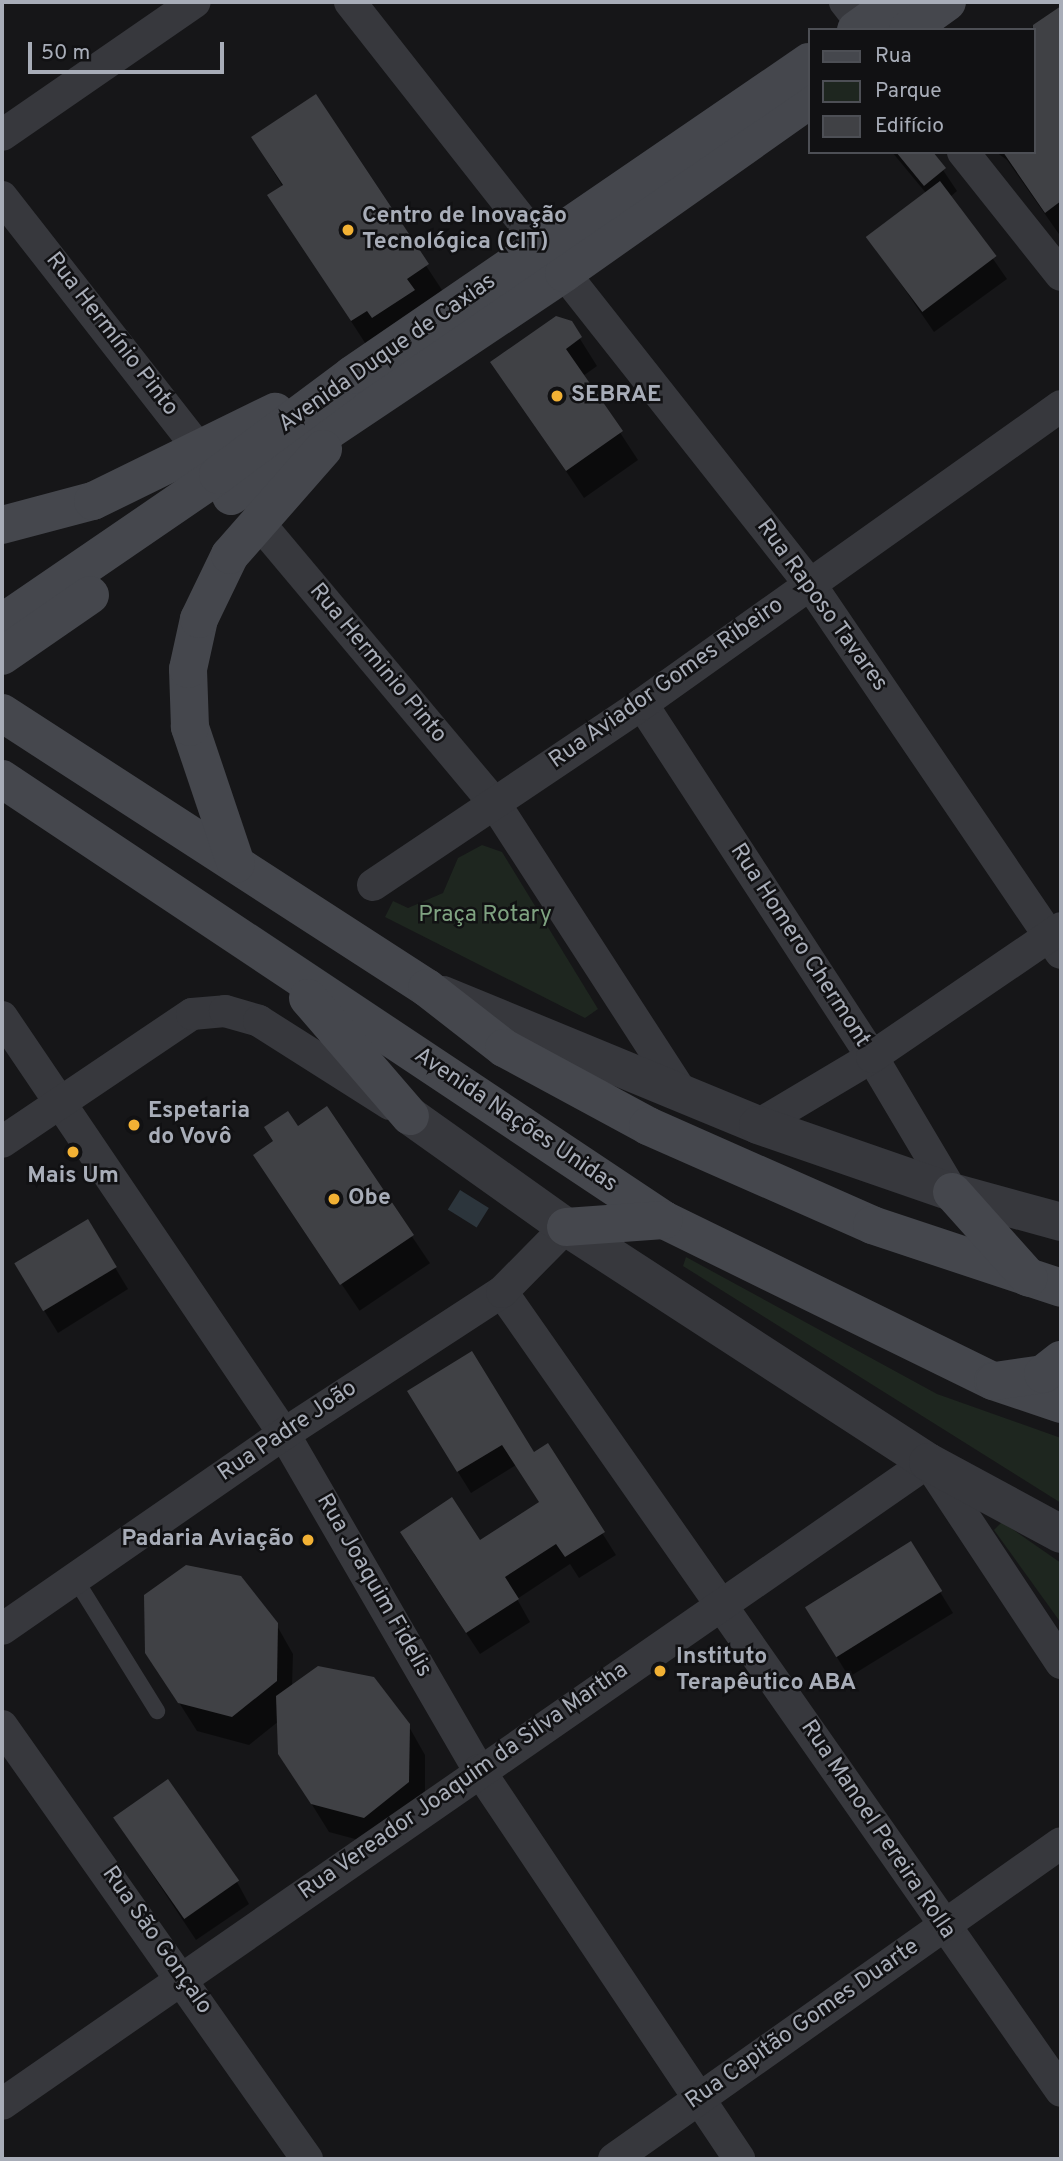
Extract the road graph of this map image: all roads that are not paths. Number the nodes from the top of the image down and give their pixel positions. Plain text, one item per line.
1 (195, 2) edge
2 (350, 2) edge
3 (895, 2) edge
4 (947, 2) edge
5 (858, 21) edge
6 (911, 28) edge
7 (808, 63) edge
8 (808, 101) edge
9 (2, 135) edge
10 (966, 154) edge
11 (2, 197) edge
12 (553, 260) junction
13 (1061, 275) edge
14 (354, 393) junction
15 (1061, 406) edge
16 (204, 482) junction
17 (260, 524) junction
18 (2, 525) edge
19 (810, 584) junction
20 (2, 623) edge
21 (2, 656) edge
22 (642, 704) junction
23 (2, 713) edge
24 (2, 779) edge
25 (495, 804) junction
26 (236, 864) junction
27 (373, 885) dead end
28 (1057, 939) edge
29 (275, 960) junction
30 (427, 988) junction
31 (2, 1017) edge
32 (872, 1057) junction
33 (681, 1090) junction
34 (60, 1102) junction
35 (410, 1116) junction
36 (758, 1125) junction
37 (2, 1142) edge
38 (952, 1192) junction
39 (664, 1220) junction
40 (1061, 1222) edge
41 (566, 1227) junction
42 (1046, 1284) edge
43 (502, 1292) junction
44 (1061, 1307) edge
45 (1061, 1360) edge
46 (993, 1381) junction
47 (1061, 1404) edge
48 (284, 1434) junction
49 (928, 1462) junction
50 (1061, 1534) edge
51 (74, 1577) junction
52 (723, 1605) junction
53 (2, 1629) edge
54 (1061, 1663) edge
55 (157, 1712) dead end
56 (2, 1726) edge
57 (480, 1770) junction
58 (1061, 1843) edge
59 (943, 1927) junction
60 (183, 1977) junction
61 (1061, 2091) edge
62 (698, 2100) junction
63 (2, 2104) edge
64 (307, 2159) edge
65 (614, 2159) edge
66 (739, 2159) edge

1 - 9 street
2 - 12 street, Rua Raposo Tavares
3 - 5 main road
4 - 6 main road
7 - 12 main road, Avenida Duque de Caxias
8 - 12 main road, Avenida Duque de Caxias
10 - 13 street
11 - 16 street, Rua Hermínio Pinto
12 - 14 main road, Avenida Duque de Caxias
12 - 19 street, Rua Raposo Tavares
14 - 16 main road
14 - 16 main road, Avenida Duque de Caxias
14 - 17 main road
15 - 19 street, Rua Aviador Gomes Ribeiro
16 - 18 main road
16 - 20 main road, Avenida Duque de Caxias
16 - 21 main road, Avenida Duque de Caxias
17 - 25 street, Rua Herminio Pinto
17 - 26 main road
19 - 22 street, Rua Aviador Gomes Ribeiro
19 - 28 street, Rua Raposo Tavares
22 - 25 street, Rua Aviador Gomes Ribeiro
22 - 32 street, Rua Homero Chermont
23 - 26 main road
24 - 29 main road, Avenida Nações Unidas
25 - 27 street, Rua Aviador Gomes Ribeiro
25 - 33 street
26 - 30 main road
28 - 32 street
29 - 35 main road
29 - 39 main road, Avenida Nações Unidas
30 - 33 street
30 - 42 main road
31 - 34 street, Rua Joaquim Fidelis
32 - 36 street
32 - 38 street, Rua Homero Chermont
33 - 36 street
34 - 35 street
34 - 37 street
34 - 48 street, Rua Joaquim Fidelis
35 - 41 street
36 - 38 street
38 - 40 street
38 - 42 main road
39 - 41 main road
39 - 46 main road, Avenida Nações Unidas
41 - 43 street, Rua Padre João
41 - 49 street
42 - 44 main road
43 - 48 street, Rua Padre João
43 - 52 street, Rua Manoel Pereira Rolla
45 - 46 main road
46 - 47 main road, Avenida Nações Unidas
48 - 51 street, Rua Padre João
48 - 57 street, Rua Joaquim Fidelis
49 - 50 street
49 - 52 street, Rua Vereador Joaquim da Silva Martha
49 - 54 street
51 - 53 street, Rua Padre João
51 - 55 lane
52 - 57 street, Rua Vereador Joaquim da Silva Martha
52 - 59 street, Rua Manoel Pereira Rolla
56 - 60 street, Rua São Gonçalo
57 - 60 street, Rua Vereador Joaquim da Silva Martha
57 - 62 street, Rua Joaquim Fidelis
58 - 59 street, Rua Capitão Gomes Duarte
59 - 61 street, Rua Manoel Pereira Rolla
59 - 62 street, Rua Capitão Gomes Duarte
60 - 63 street, Rua Vereador Joaquim da Silva Martha
60 - 64 street, Rua São Gonçalo
62 - 65 street, Rua Capitão Gomes Duarte
62 - 66 street, Rua Joaquim Fidelis

